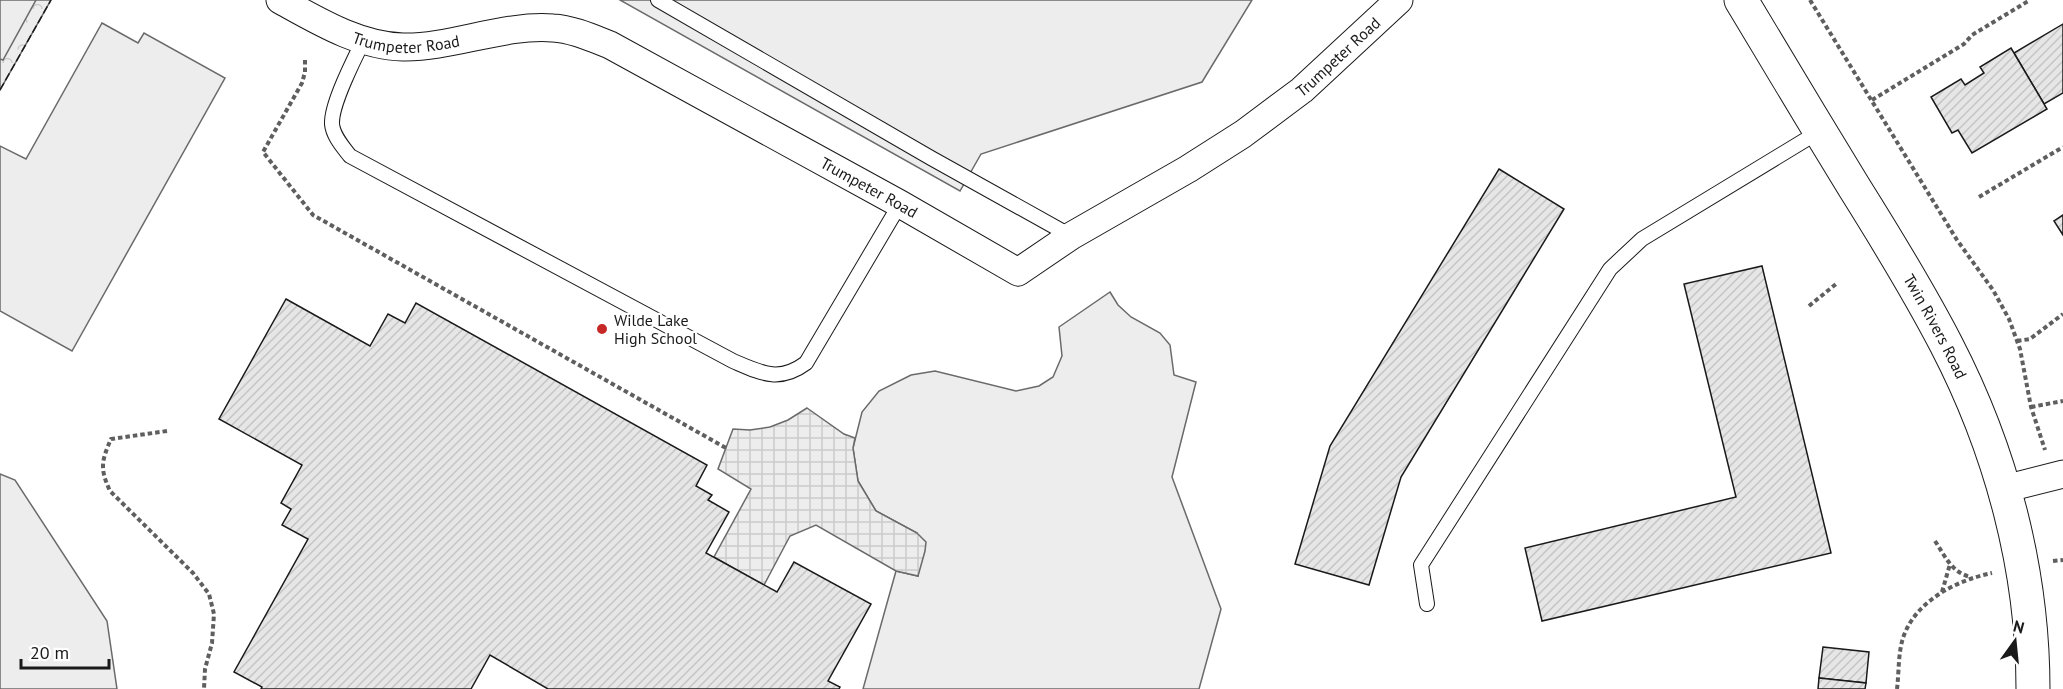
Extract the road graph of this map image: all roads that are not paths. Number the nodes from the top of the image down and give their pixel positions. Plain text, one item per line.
1 (280, 0) edge
2 (658, 0) edge
3 (1740, 0) edge
4 (1389, 3) edge
5 (363, 41) junction
6 (1820, 131) junction
7 (900, 204) junction
8 (1071, 236) junction
9 (2063, 474) edge
10 (2004, 489) junction
11 (1427, 604) dead end
12 (2033, 689) edge

1 - 5 street, Trumpeter Road
2 - 8 lane
3 - 6 street, Twin Rivers Road
4 - 8 street, Trumpeter Road
5 - 7 street, Trumpeter Road
5 - 7 lane
6 - 10 street, Twin Rivers Road
6 - 11 lane
7 - 8 street, Trumpeter Road
9 - 10 street
10 - 12 street, Twin Rivers Road

